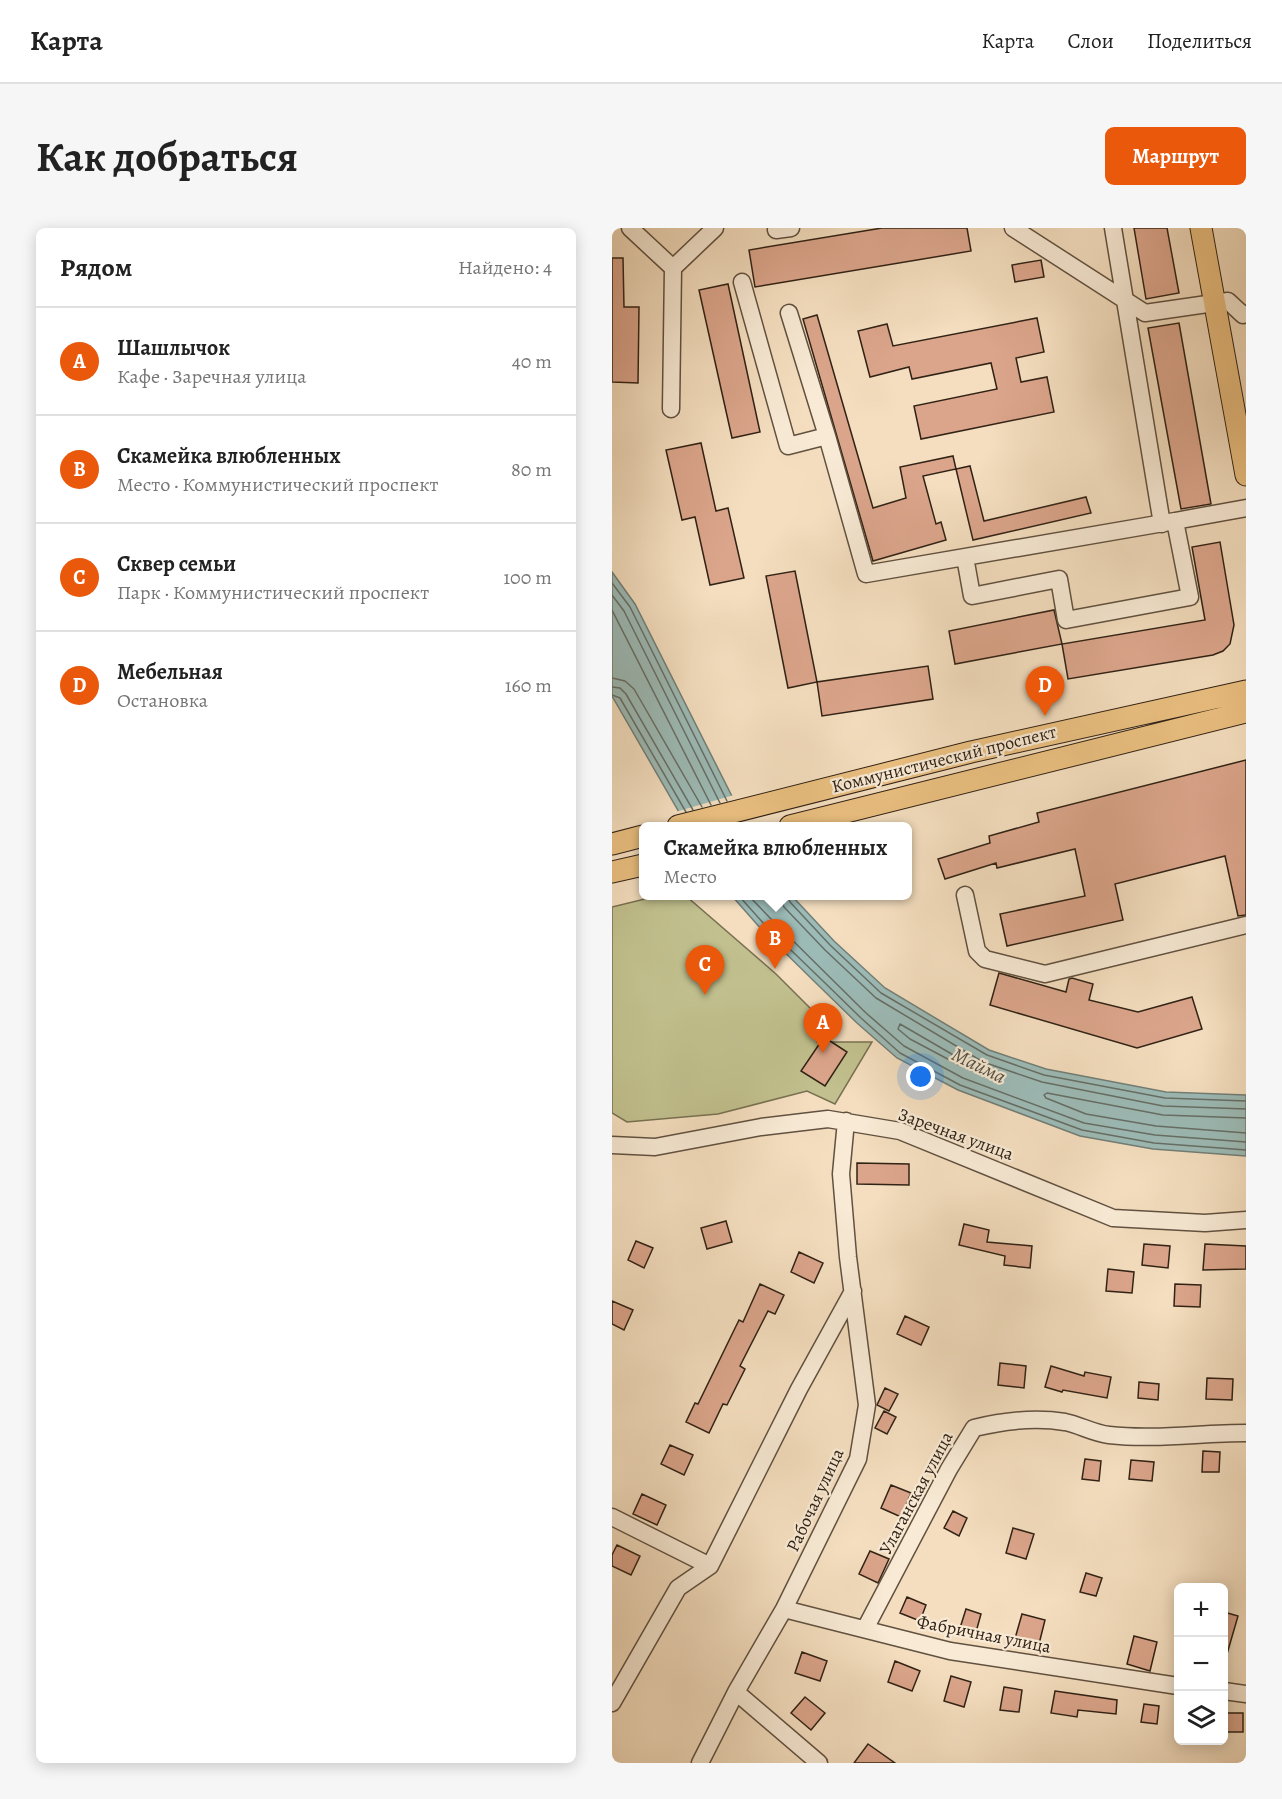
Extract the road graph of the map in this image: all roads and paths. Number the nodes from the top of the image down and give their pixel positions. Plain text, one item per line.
1 (630, 228) edge
2 (715, 228) edge
3 (1013, 228) edge
4 (1113, 228) edge
5 (1201, 228) edge
6 (1215, 228) edge
7 (673, 268) junction
8 (742, 282) dead end
9 (1125, 299) junction
10 (1221, 302) junction
11 (789, 313) dead end
12 (1246, 314) edge
13 (1246, 401) edge
14 (671, 408) dead end
15 (827, 436) junction
16 (1246, 475) edge
17 (1246, 508) edge
18 (1169, 522) junction
19 (965, 557) junction
20 (1246, 691) edge
21 (1246, 712) edge
22 (693, 822) edge
23 (805, 822) edge
24 (639, 837) edge
25 (612, 844) edge
26 (639, 866) edge
27 (612, 872) edge
28 (965, 895) dead end
29 (1246, 925) edge
30 (846, 1121) junction
31 (612, 1145) edge
32 (1246, 1220) edge
33 (853, 1291) junction
34 (1246, 1433) edge
35 (612, 1517) edge
36 (710, 1566) junction
37 (784, 1609) junction
38 (865, 1629) junction
39 (1174, 1685) edge
40 (736, 1692) junction
41 (1228, 1692) edge
42 (1246, 1694) edge
43 (612, 1702) edge
44 (700, 1763) edge
45 (819, 1763) edge

1 - 7 street
2 - 7 street
3 - 9 street
4 - 9 street
5 - 10 main road
6 - 10 main road
7 - 14 street
8 - 15 street
9 - 10 street
9 - 18 street
10 - 12 street
10 - 13 main road
10 - 16 main road
11 - 15 street
15 - 19 street
17 - 18 street
18 - 19 street
18 - 19 street
20 - 22 main road, Коммунистический проспект
21 - 23 main road, Коммунистический проспект
24 - 25 main road
26 - 27 main road
28 - 29 street
30 - 31 street, Заречная улица
30 - 32 street, Заречная улица
30 - 33 street, Рабочая улица
33 - 36 street
33 - 37 street, Рабочая улица
34 - 38 street, Улаганская улица
35 - 36 street
36 - 43 street
37 - 38 street, Фабричная улица
37 - 40 street, Рабочая улица
38 - 39 street, Фабричная улица
40 - 44 street, Рабочая улица
40 - 45 street
41 - 42 street

